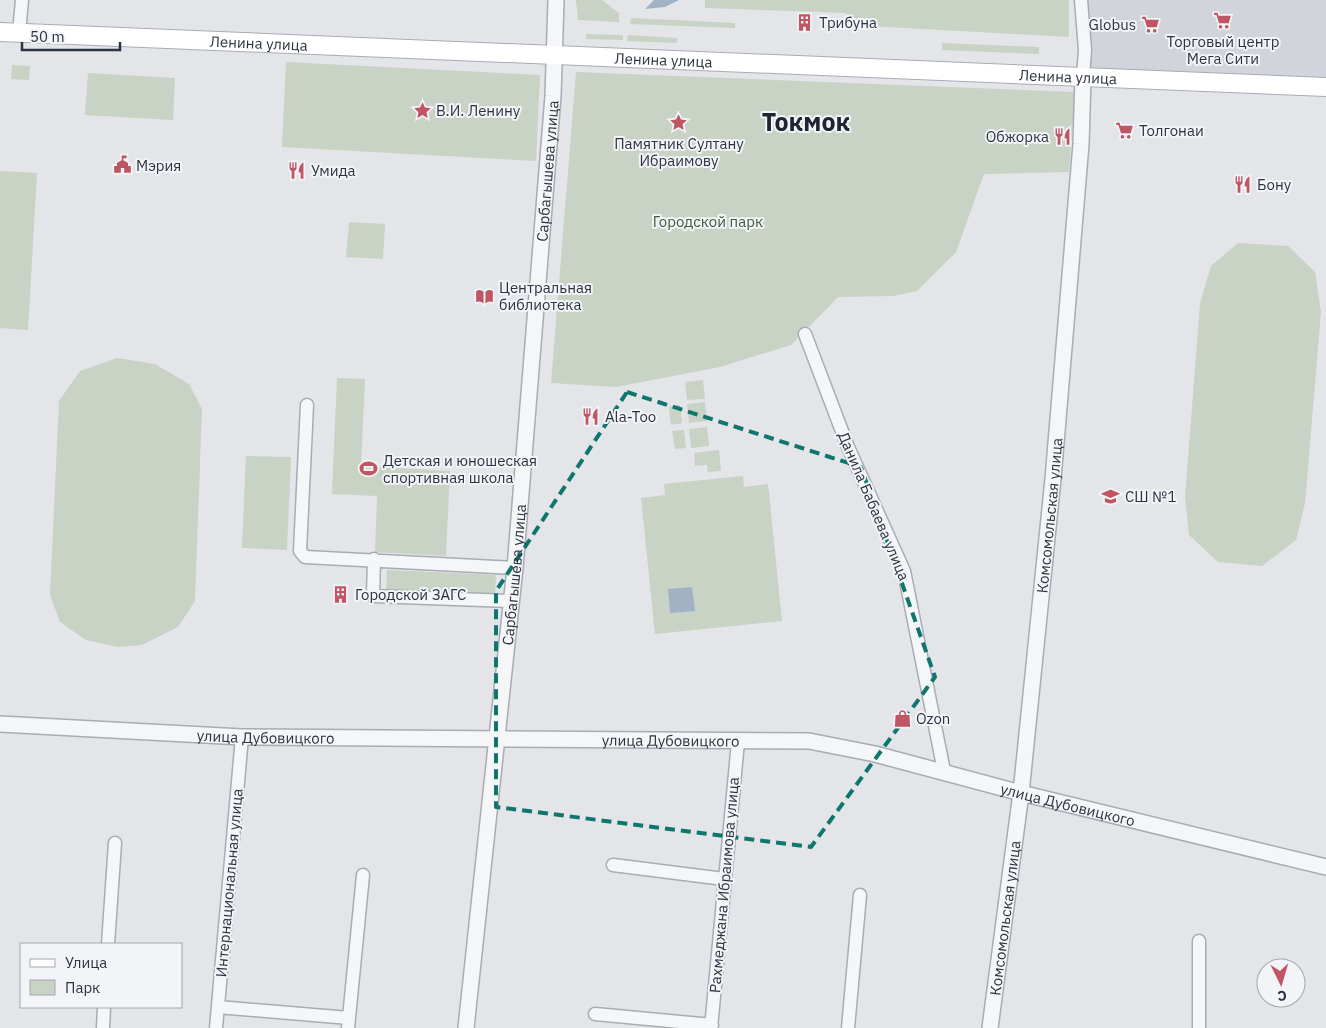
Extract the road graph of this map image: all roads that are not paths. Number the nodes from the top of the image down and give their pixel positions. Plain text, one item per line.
1 (22, 0) edge
2 (556, 0) edge
3 (1081, 0) edge
4 (0, 32) edge
5 (19, 33) junction
6 (555, 55) junction
7 (1083, 77) junction
8 (1326, 88) edge
9 (805, 334) dead end
10 (307, 406) dead end
11 (374, 559) junction
12 (515, 568) junction
13 (511, 601) junction
14 (0, 724) edge
15 (242, 737) junction
16 (497, 741) junction
17 (738, 742) junction
18 (944, 771) junction
19 (1021, 793) junction
20 (115, 843) dead end
21 (612, 865) dead end
22 (1326, 867) edge
23 (363, 875) dead end
24 (724, 879) junction
25 (860, 895) dead end
26 (1199, 940) dead end
27 (108, 943) edge
28 (218, 1007) junction
29 (104, 1008) edge
30 (595, 1014) dead end
31 (348, 1023) edge
32 (711, 1026) edge
33 (103, 1028) edge
34 (216, 1028) edge
35 (466, 1028) edge
36 (848, 1028) edge
37 (990, 1028) edge
38 (1199, 1028) edge

1 - 5 street
2 - 6 street, Сарбагышева улица
3 - 7 street, Комсомольская улица
4 - 5 main road, Ленина улица
5 - 6 main road, Ленина улица
6 - 7 main road, Ленина улица
6 - 12 street, Сарбагышева улица
7 - 8 main road, Ленина улица
7 - 19 street, Комсомольская улица
9 - 18 street, Данила Бабаева улица
10 - 11 street
11 - 12 street
11 - 13 street
12 - 13 street, Сарбагышева улица
13 - 16 street, Сарбагышева улица
14 - 15 street, улица Дубовицкого
15 - 16 street, улица Дубовицкого
15 - 28 street, Интернациональная улица
16 - 17 street, улица Дубовицкого
16 - 35 street, Сарбагышева улица
17 - 18 street, улица Дубовицкого
17 - 24 street, Рахмеджана Ибраимова улица
18 - 19 street, улица Дубовицкого
19 - 22 street, улица Дубовицкого
19 - 37 street, Комсомольская улица
20 - 27 street
21 - 24 street
23 - 31 street
24 - 32 street, Рахмеджана Ибраимова улица
25 - 36 street
26 - 38 street
28 - 31 street
28 - 34 street, Интернациональная улица
29 - 33 street
30 - 32 street

